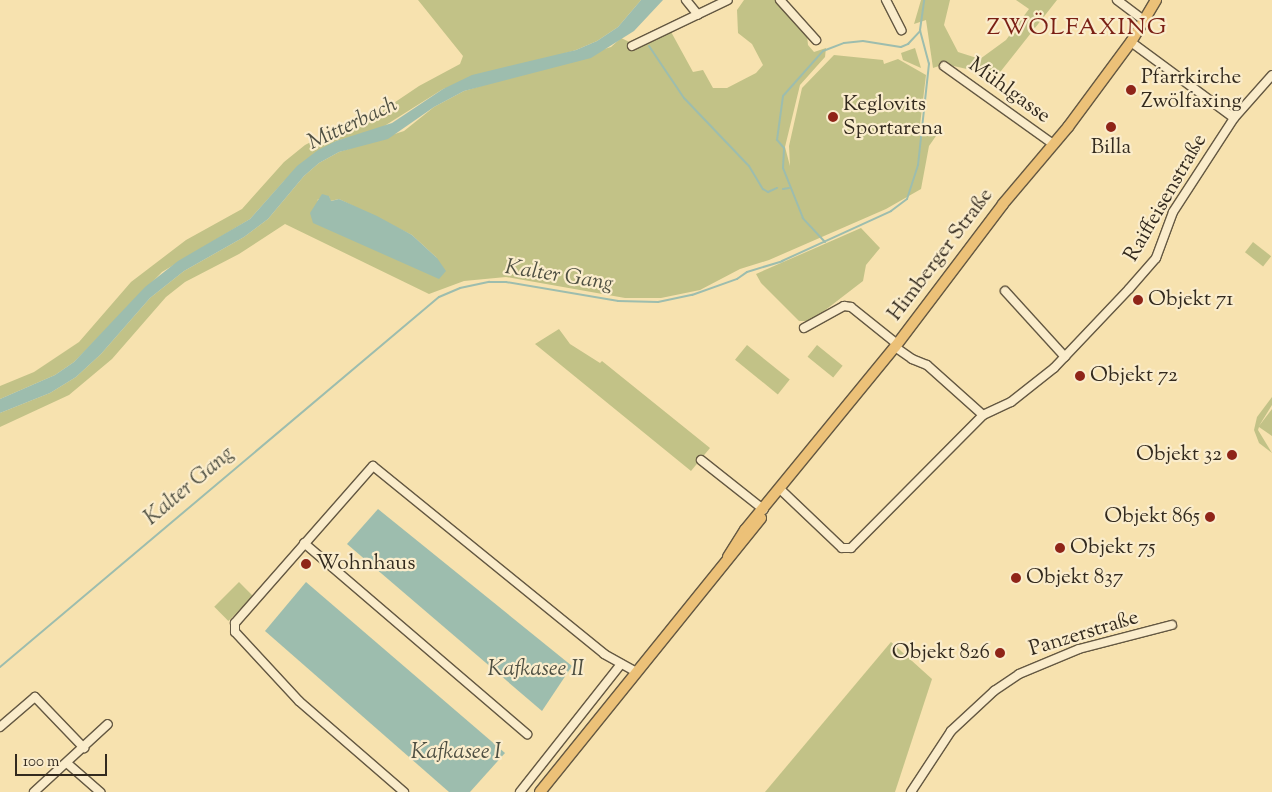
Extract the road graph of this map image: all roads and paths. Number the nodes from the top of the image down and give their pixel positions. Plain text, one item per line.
1 (686, 0) edge
2 (728, 0) edge
3 (780, 0) edge
4 (886, 0) edge
5 (1118, 0) edge
6 (1157, 1) edge
7 (698, 15) junction
8 (1144, 20) junction
9 (901, 30) dead end
10 (816, 40) dead end
11 (1131, 42) junction
12 (632, 46) dead end
13 (944, 66) dead end
14 (1272, 75) edge
15 (1234, 118) junction
16 (1054, 144) junction
17 (1005, 291) dead end
18 (804, 328) dead end
19 (896, 345) junction
20 (1065, 357) junction
21 (983, 415) junction
22 (701, 460) dead end
23 (781, 490) junction
24 (764, 510) junction
25 (304, 543) junction
26 (1172, 625) dead end
27 (620, 664) junction
28 (636, 672) junction
29 (108, 724) dead end
30 (0, 727) edge
31 (527, 734) dead end
32 (84, 748) junction
33 (68, 764) junction
34 (34, 792) edge
35 (100, 792) edge
36 (404, 792) edge
37 (520, 792) edge
38 (540, 792) edge
39 (911, 792) edge

1 - 7 street
2 - 7 street
3 - 10 street
4 - 9 street
5 - 8 street
6 - 8 main road, Himberger Straße
7 - 12 street
8 - 11 main road, Himberger Straße
11 - 15 street
11 - 16 main road, Himberger Straße
13 - 16 street, Mühlgasse
14 - 15 street, Raiffeisenstraße
15 - 20 street, Raiffeisenstraße
16 - 19 main road, Himberger Straße
17 - 20 street
18 - 19 street
19 - 21 street
19 - 23 main road, Himberger Straße
20 - 21 street, Raiffeisenstraße
21 - 23 street, Raiffeisenstraße
22 - 24 street
23 - 24 main road, Himberger Straße
24 - 28 main road, Himberger Straße
25 - 27 street
25 - 31 street
25 - 36 street
26 - 39 street, Panzerstraße
27 - 28 street
27 - 37 street
28 - 38 main road, Himberger Straße
29 - 32 street
30 - 32 street
32 - 33 street
33 - 34 street
33 - 35 street

